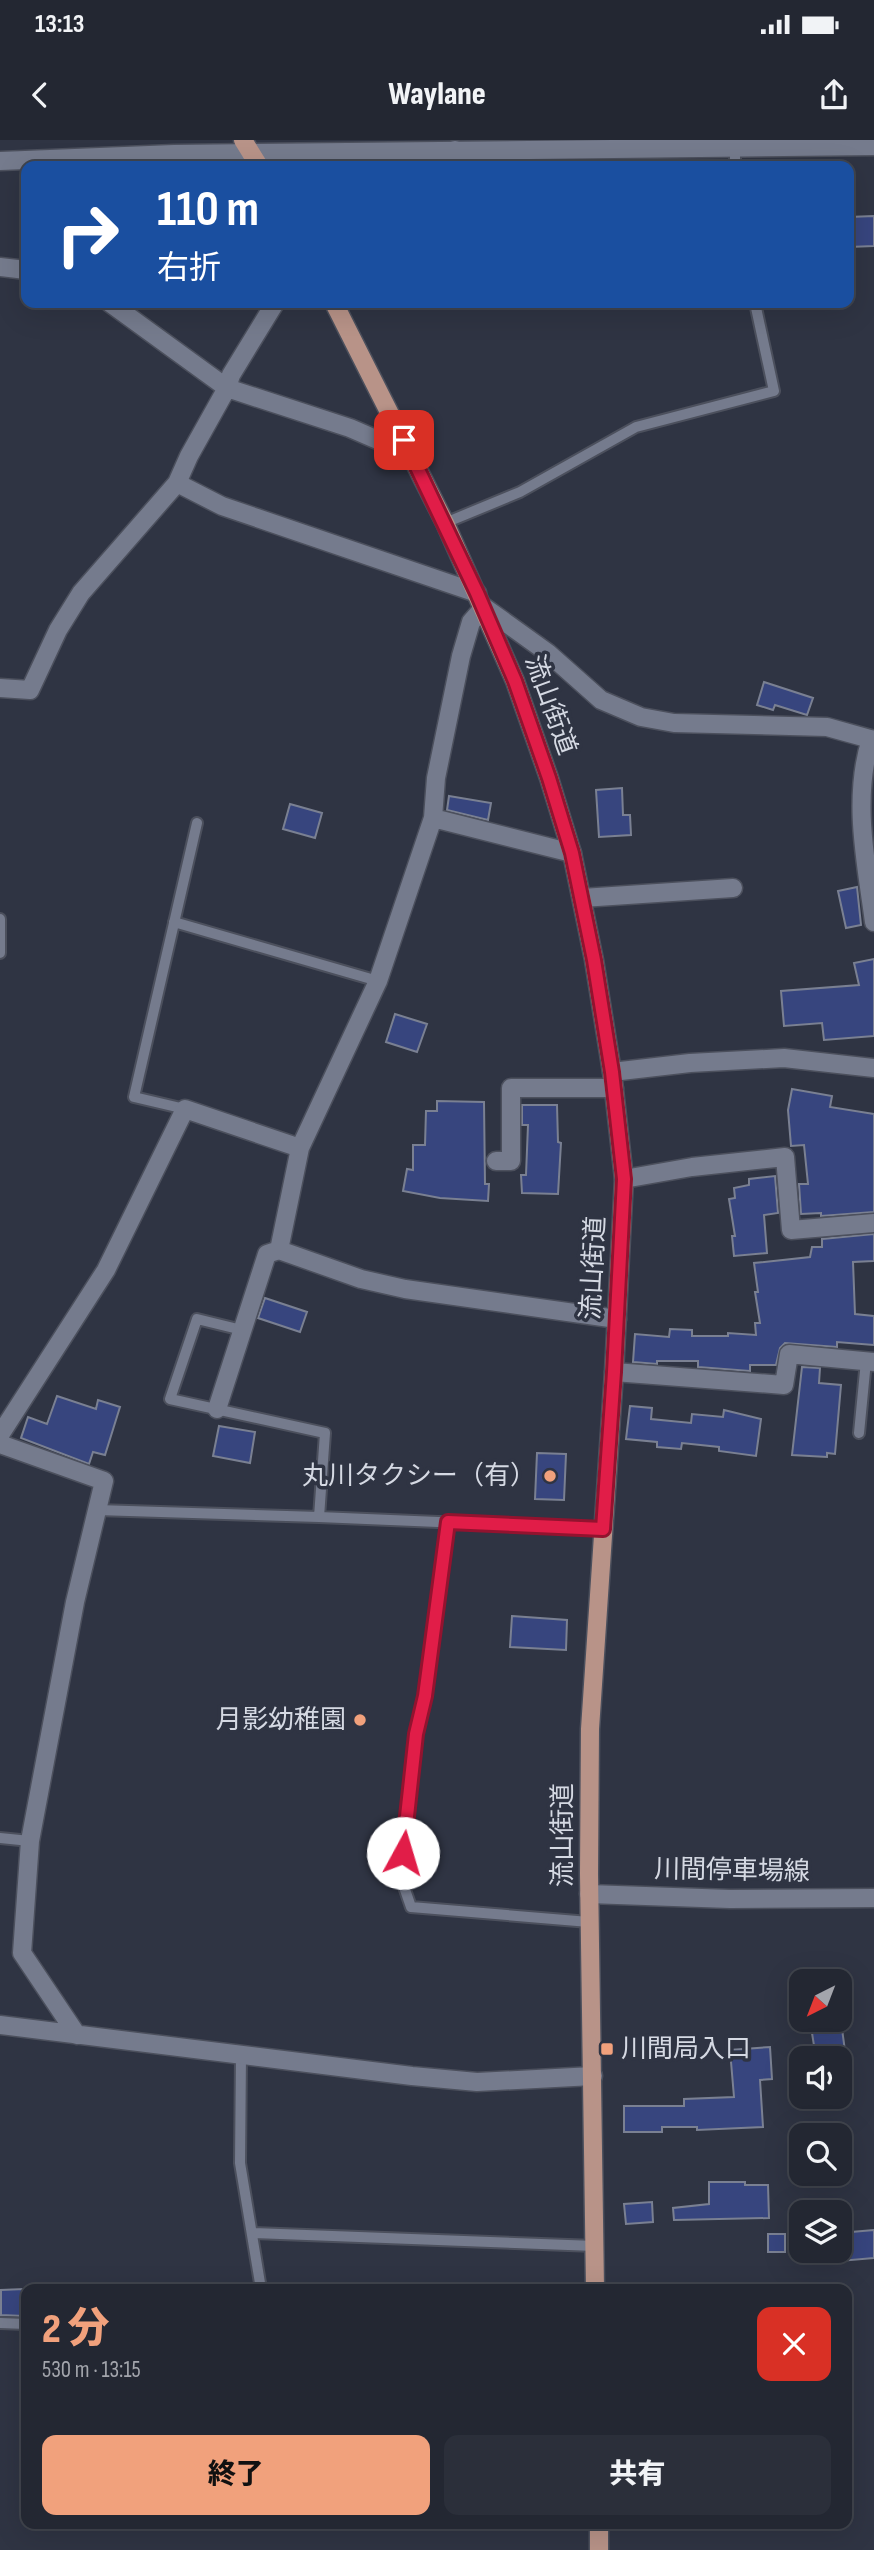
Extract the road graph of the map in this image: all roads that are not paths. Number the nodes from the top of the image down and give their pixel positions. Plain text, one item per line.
1 (823, 143) edge
2 (627, 145) edge
3 (874, 146) edge
4 (735, 148) junction
5 (251, 153) edge
6 (455, 158) edge
7 (0, 161) edge
8 (736, 161) edge
9 (0, 267) edge
10 (21, 270) edge
11 (117, 308) edge
12 (272, 308) edge
13 (337, 308) edge
14 (756, 308) edge
15 (227, 388) junction
16 (404, 440) junction
17 (177, 483) junction
18 (445, 523) junction
19 (480, 600) junction
20 (0, 688) edge
21 (873, 740) edge
22 (433, 818) junction
23 (197, 823) dead end
24 (572, 853) junction
25 (733, 888) dead end
26 (582, 898) junction
27 (0, 919) edge
28 (174, 922) junction
29 (874, 922) edge
30 (0, 953) edge
31 (378, 981) junction
32 (874, 1068) edge
33 (613, 1080) junction
34 (185, 1110) junction
35 (300, 1148) junction
36 (496, 1161) dead end
37 (624, 1179) junction
38 (874, 1223) edge
39 (279, 1250) junction
40 (617, 1319) junction
41 (242, 1331) junction
42 (870, 1362) edge
43 (614, 1372) junction
44 (217, 1409) junction
45 (859, 1433) dead end
46 (0, 1435) edge
47 (0, 1444) edge
48 (97, 1510) junction
49 (319, 1517) junction
50 (448, 1522) junction
51 (603, 1529) junction
52 (0, 1838) edge
53 (30, 1841) junction
54 (589, 1894) junction
55 (874, 1898) edge
56 (589, 1922) junction
57 (0, 2025) edge
58 (78, 2035) junction
59 (241, 2054) junction
60 (593, 2076) junction
61 (253, 2232) junction
62 (595, 2246) junction
63 (260, 2284) edge
64 (595, 2284) edge
65 (0, 2323) edge
66 (21, 2324) edge
67 (598, 2529) edge
68 (599, 2550) edge

1 - 3 street
1 - 4 street
2 - 4 street
2 - 6 street
4 - 8 lane
5 - 6 street
5 - 7 street
9 - 10 street
11 - 15 street
12 - 15 street
13 - 16 main road, 流山街道
14 - 18 lane
15 - 16 street
15 - 17 street
16 - 18 main road, 流山街道
17 - 19 street
17 - 20 street
18 - 19 main road, 流山街道
19 - 21 street
19 - 22 street
19 - 24 main road, 流山街道
21 - 29 street
22 - 24 street
22 - 31 street
23 - 28 lane
24 - 26 main road, 流山街道
25 - 26 street
26 - 33 main road, 流山街道
27 - 30 lane
28 - 31 lane
28 - 34 lane
31 - 35 street
32 - 33 street
33 - 36 street
33 - 37 main road, 流山街道
34 - 35 street
34 - 46 street
35 - 39 street
37 - 38 street
37 - 40 main road, 流山街道
39 - 40 street
39 - 41 street
40 - 43 main road, 流山街道
41 - 44 street
41 - 44 lane
42 - 43 street
42 - 45 lane
43 - 51 main road, 流山街道
44 - 49 lane
47 - 48 street
48 - 49 lane
48 - 53 street
49 - 50 lane
50 - 51 lane
50 - 56 lane
51 - 54 main road, 流山街道
52 - 53 lane
53 - 58 street
54 - 55 street, 川間停車場線
54 - 56 main road, 流山街道
56 - 60 main road, 流山街道
57 - 58 street
58 - 59 street
59 - 60 street
59 - 61 lane
60 - 62 main road, 流山街道
61 - 62 lane
61 - 63 lane
62 - 64 main road, 流山街道
65 - 66 lane
67 - 68 main road

